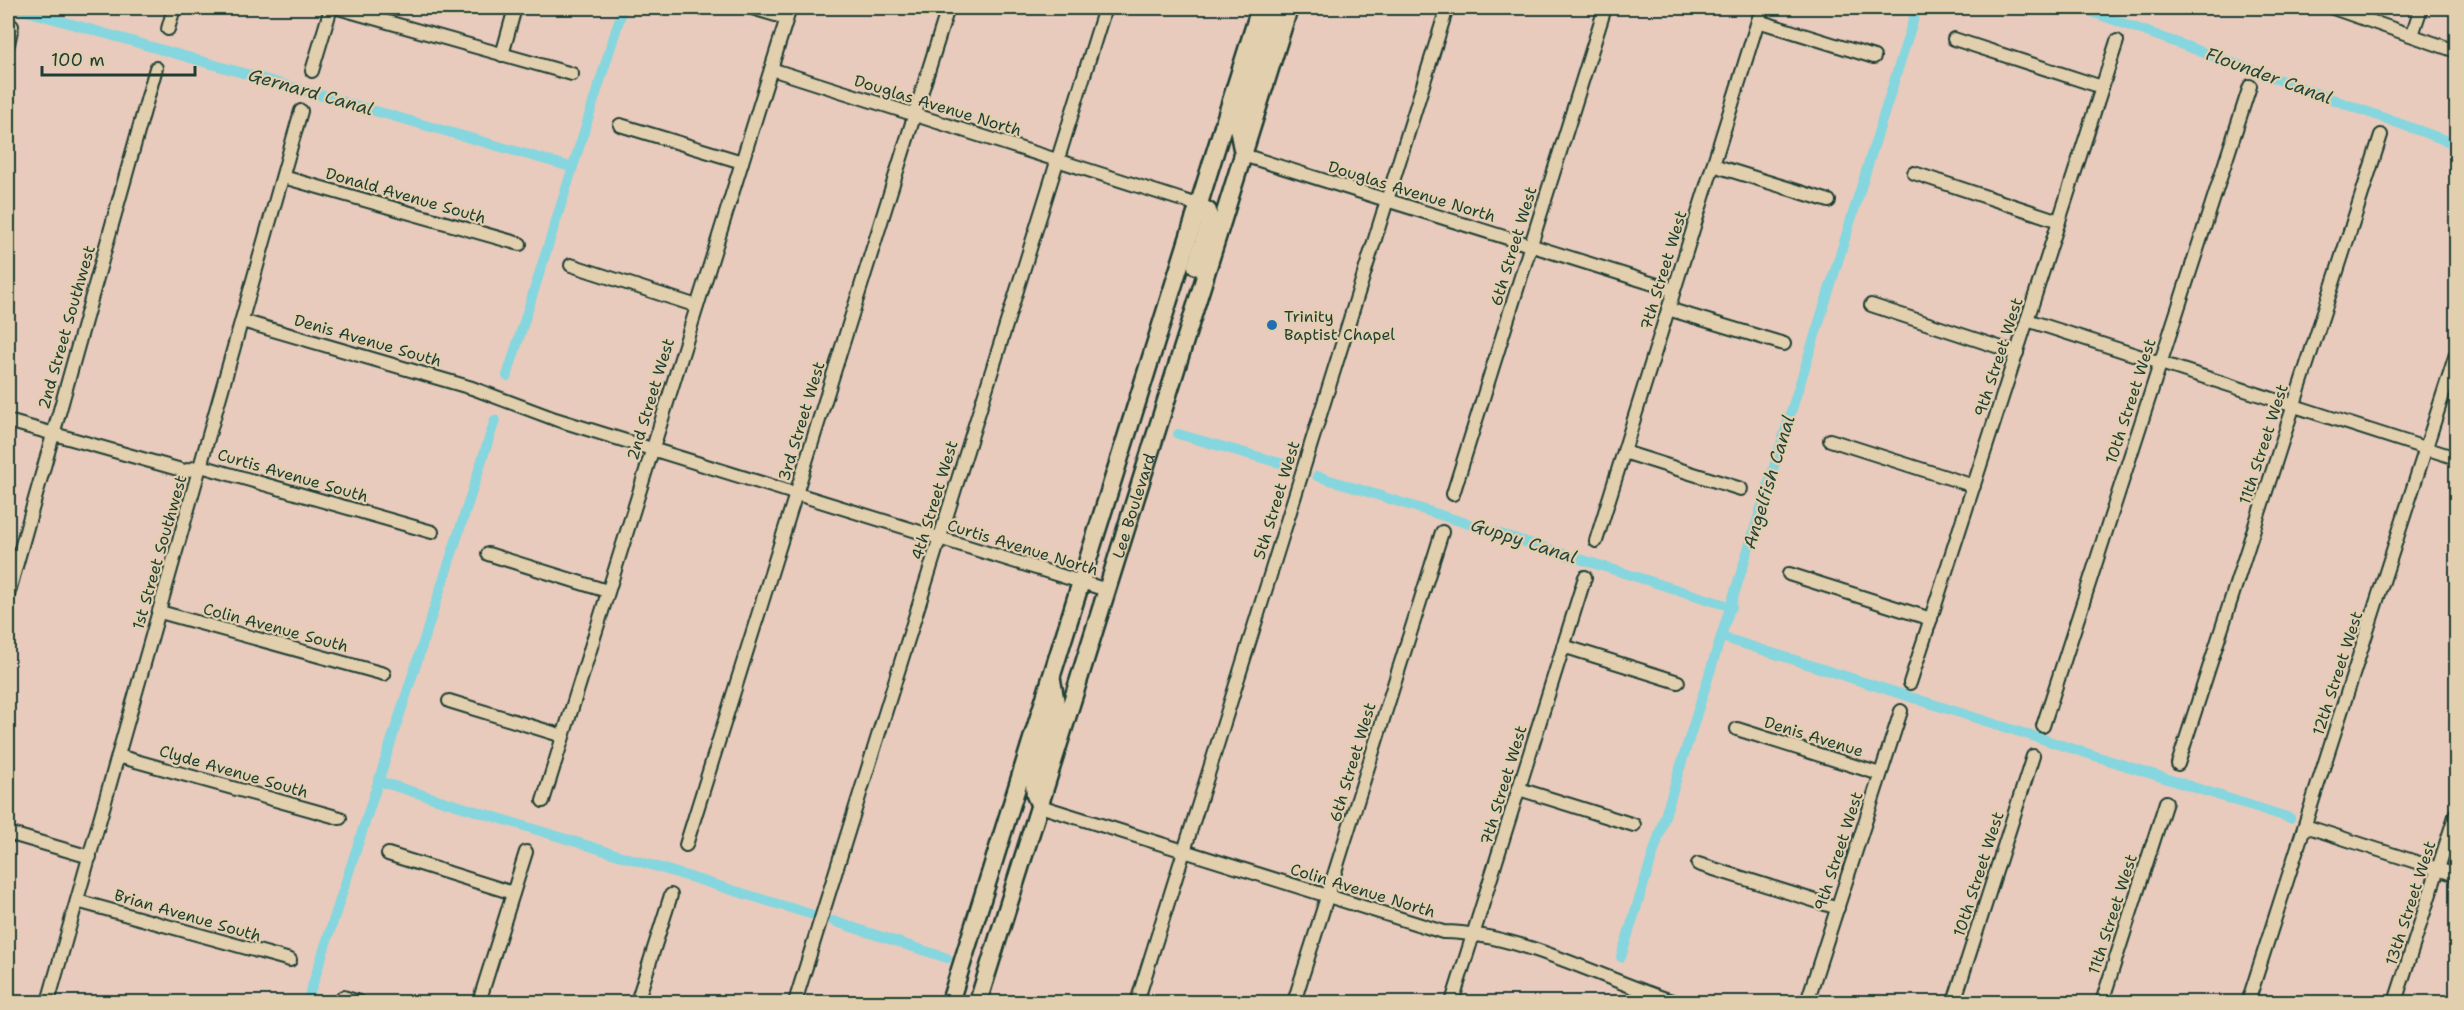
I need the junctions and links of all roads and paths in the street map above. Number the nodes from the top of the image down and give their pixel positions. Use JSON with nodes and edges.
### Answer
{"nodes":[{"id":1,"x":174,"y":8,"type":"edge"},
{"id":2,"x":331,"y":8,"type":"edge"},
{"id":3,"x":338,"y":8,"type":"edge"},
{"id":4,"x":515,"y":8,"type":"edge"},
{"id":5,"x":752,"y":8,"type":"edge"},
{"id":6,"x":948,"y":8,"type":"edge"},
{"id":7,"x":1105,"y":8,"type":"edge"},
{"id":8,"x":1260,"y":8,"type":"edge"},
{"id":9,"x":1274,"y":8,"type":"edge"},
{"id":10,"x":1289,"y":8,"type":"edge"},
{"id":11,"x":1447,"y":8,"type":"edge"},
{"id":12,"x":1605,"y":8,"type":"edge"},
{"id":13,"x":1762,"y":8,"type":"edge"},
{"id":14,"x":2333,"y":8,"type":"edge"},
{"id":15,"x":2421,"y":8,"type":"edge"},
{"id":16,"x":788,"y":13,"type":"edge"},
{"id":17,"x":1758,"y":21,"type":"junction"},
{"id":18,"x":12,"y":26,"type":"dead end"},
{"id":19,"x":168,"y":29,"type":"dead end"},
{"id":20,"x":2412,"y":35,"type":"junction"},
{"id":21,"x":1954,"y":39,"type":"dead end"},
{"id":22,"x":2117,"y":41,"type":"dead end"},
{"id":23,"x":8,"y":44,"type":"edge"},
{"id":24,"x":2457,"y":51,"type":"edge"},
{"id":25,"x":502,"y":55,"type":"junction"},
{"id":26,"x":1874,"y":57,"type":"dead end"},
{"id":27,"x":156,"y":68,"type":"dead end"},
{"id":28,"x":771,"y":69,"type":"junction"},
{"id":29,"x":312,"y":71,"type":"dead end"},
{"id":30,"x":572,"y":75,"type":"dead end"},
{"id":31,"x":2250,"y":86,"type":"dead end"},
{"id":32,"x":2102,"y":87,"type":"junction"},
{"id":33,"x":301,"y":111,"type":"dead end"},
{"id":34,"x":914,"y":115,"type":"junction"},
{"id":35,"x":620,"y":125,"type":"dead end"},
{"id":36,"x":2381,"y":135,"type":"dead end"},
{"id":37,"x":1243,"y":155,"type":"junction"},
{"id":38,"x":1057,"y":160,"type":"junction"},
{"id":39,"x":742,"y":162,"type":"junction"},
{"id":40,"x":1713,"y":165,"type":"junction"},
{"id":41,"x":1914,"y":173,"type":"dead end"},
{"id":42,"x":283,"y":177,"type":"junction"},
{"id":43,"x":1387,"y":201,"type":"junction"},
{"id":44,"x":1829,"y":201,"type":"dead end"},
{"id":45,"x":1198,"y":205,"type":"junction"},
{"id":46,"x":2059,"y":221,"type":"junction"},
{"id":47,"x":520,"y":244,"type":"dead end"},
{"id":48,"x":1530,"y":245,"type":"junction"},
{"id":49,"x":572,"y":265,"type":"dead end"},
{"id":50,"x":1674,"y":290,"type":"junction"},
{"id":51,"x":1871,"y":305,"type":"dead end"},
{"id":52,"x":697,"y":306,"type":"junction"},
{"id":53,"x":1668,"y":309,"type":"junction"},
{"id":54,"x":2027,"y":320,"type":"junction"},
{"id":55,"x":242,"y":321,"type":"junction"},
{"id":56,"x":1784,"y":344,"type":"dead end"},
{"id":57,"x":2017,"y":353,"type":"junction"},
{"id":58,"x":2457,"y":354,"type":"edge"},
{"id":59,"x":2160,"y":363,"type":"junction"},
{"id":60,"x":1175,"y":374,"type":"junction"},
{"id":61,"x":484,"y":393,"type":"joint"},
{"id":62,"x":2293,"y":406,"type":"junction"},
{"id":63,"x":8,"y":421,"type":"edge"},
{"id":64,"x":53,"y":434,"type":"junction"},
{"id":65,"x":1830,"y":440,"type":"dead end"},
{"id":66,"x":652,"y":448,"type":"junction"},
{"id":67,"x":2426,"y":448,"type":"junction"},
{"id":68,"x":1624,"y":452,"type":"junction"},
{"id":69,"x":2457,"y":458,"type":"edge"},
{"id":70,"x":201,"y":466,"type":"junction"},
{"id":71,"x":1974,"y":486,"type":"junction"},
{"id":72,"x":1741,"y":489,"type":"dead end"},
{"id":73,"x":796,"y":494,"type":"junction"},
{"id":74,"x":1453,"y":494,"type":"dead end"},
{"id":75,"x":432,"y":532,"type":"dead end"},
{"id":76,"x":1442,"y":532,"type":"dead end"},
{"id":77,"x":939,"y":539,"type":"junction"},
{"id":78,"x":1596,"y":541,"type":"dead end"},
{"id":79,"x":488,"y":554,"type":"dead end"},
{"id":80,"x":1789,"y":574,"type":"dead end"},
{"id":81,"x":1585,"y":577,"type":"dead end"},
{"id":82,"x":1080,"y":582,"type":"junction"},
{"id":83,"x":1107,"y":590,"type":"junction"},
{"id":84,"x":608,"y":591,"type":"junction"},
{"id":85,"x":8,"y":595,"type":"edge"},
{"id":86,"x":160,"y":612,"type":"junction"},
{"id":87,"x":1931,"y":619,"type":"junction"},
{"id":88,"x":1563,"y":646,"type":"junction"},
{"id":89,"x":384,"y":674,"type":"dead end"},
{"id":90,"x":1052,"y":676,"type":"junction"},
{"id":91,"x":1678,"y":682,"type":"dead end"},
{"id":92,"x":1910,"y":683,"type":"dead end"},
{"id":93,"x":449,"y":701,"type":"dead end"},
{"id":94,"x":1901,"y":711,"type":"dead end"},
{"id":95,"x":2043,"y":726,"type":"dead end"},
{"id":96,"x":1737,"y":729,"type":"dead end"},
{"id":97,"x":563,"y":736,"type":"junction"},
{"id":98,"x":118,"y":756,"type":"junction"},
{"id":99,"x":2033,"y":756,"type":"dead end"},
{"id":100,"x":2178,"y":764,"type":"dead end"},
{"id":101,"x":1880,"y":774,"type":"junction"},
{"id":102,"x":1519,"y":789,"type":"junction"},
{"id":103,"x":543,"y":801,"type":"dead end"},
{"id":104,"x":2166,"y":802,"type":"dead end"},
{"id":105,"x":1040,"y":806,"type":"junction"},
{"id":106,"x":2457,"y":813,"type":"edge"},
{"id":107,"x":340,"y":818,"type":"dead end"},
{"id":108,"x":1634,"y":825,"type":"dead end"},
{"id":109,"x":2305,"y":826,"type":"junction"},
{"id":110,"x":8,"y":833,"type":"edge"},
{"id":111,"x":686,"y":845,"type":"dead end"},
{"id":112,"x":1185,"y":851,"type":"junction"},
{"id":113,"x":526,"y":852,"type":"dead end"},
{"id":114,"x":388,"y":854,"type":"dead end"},
{"id":115,"x":90,"y":857,"type":"junction"},
{"id":116,"x":1698,"y":864,"type":"dead end"},
{"id":117,"x":2438,"y":869,"type":"junction"},
{"id":118,"x":2457,"y":875,"type":"edge"},
{"id":119,"x":513,"y":894,"type":"junction"},
{"id":120,"x":670,"y":895,"type":"dead end"},
{"id":121,"x":1328,"y":896,"type":"junction"},
{"id":122,"x":77,"y":901,"type":"junction"},
{"id":123,"x":1838,"y":908,"type":"junction"},
{"id":124,"x":1474,"y":932,"type":"junction"},
{"id":125,"x":290,"y":960,"type":"dead end"},
{"id":126,"x":343,"y":998,"type":"dead end"},
{"id":127,"x":48,"y":1002,"type":"edge"},
{"id":128,"x":359,"y":1002,"type":"edge"},
{"id":129,"x":479,"y":1002,"type":"edge"},
{"id":130,"x":637,"y":1002,"type":"edge"},
{"id":131,"x":795,"y":1002,"type":"edge"},
{"id":132,"x":950,"y":1002,"type":"edge"},
{"id":133,"x":978,"y":1002,"type":"edge"},
{"id":134,"x":1137,"y":1002,"type":"edge"},
{"id":135,"x":1294,"y":1002,"type":"edge"},
{"id":136,"x":1452,"y":1002,"type":"edge"},
{"id":137,"x":1675,"y":1002,"type":"edge"},
{"id":138,"x":1808,"y":1002,"type":"edge"},
{"id":139,"x":1954,"y":1002,"type":"edge"},
{"id":140,"x":2102,"y":1002,"type":"edge"},
{"id":141,"x":2248,"y":1002,"type":"edge"},
{"id":142,"x":2395,"y":1002,"type":"edge"}],
"edges":[{"from":1,"to":19,"type":"street"},
{"from":2,"to":29,"type":"street"},
{"from":3,"to":25,"type":"street"},
{"from":4,"to":25,"type":"street"},
{"from":5,"to":16,"type":"street"},
{"from":6,"to":34,"type":"street","name":"3rd Street West"},
{"from":7,"to":38,"type":"street","name":"4th Street West"},
{"from":8,"to":45,"type":"main road","name":"Lee Boulevard"},
{"from":9,"to":37,"type":"main road"},
{"from":10,"to":37,"type":"main road","name":"Lee Boulevard"},
{"from":11,"to":43,"type":"street","name":"5th Street West"},
{"from":12,"to":48,"type":"street","name":"6th Street West"},
{"from":13,"to":17,"type":"street","name":"7th Street West"},
{"from":14,"to":20,"type":"street"},
{"from":15,"to":20,"type":"street"},
{"from":16,"to":28,"type":"street","name":"2nd Street West"},
{"from":17,"to":26,"type":"street"},
{"from":17,"to":40,"type":"street","name":"7th Street West"},
{"from":18,"to":23,"type":"street"},
{"from":20,"to":24,"type":"street"},
{"from":21,"to":32,"type":"street"},
{"from":22,"to":32,"type":"street","name":"9th Street West"},
{"from":25,"to":30,"type":"street"},
{"from":27,"to":64,"type":"street","name":"2nd Street Southwest"},
{"from":28,"to":34,"type":"street","name":"Douglas Avenue North"},
{"from":28,"to":39,"type":"street","name":"2nd Street West"},
{"from":31,"to":59,"type":"street","name":"10th Street West"},
{"from":32,"to":46,"type":"street","name":"9th Street West"},
{"from":33,"to":42,"type":"street","name":"1st Street Southwest"},
{"from":34,"to":38,"type":"street","name":"Douglas Avenue North"},
{"from":34,"to":73,"type":"street","name":"3rd Street West"},
{"from":35,"to":39,"type":"street"},
{"from":36,"to":62,"type":"street","name":"11th Street West"},
{"from":37,"to":43,"type":"street","name":"Douglas Avenue North"},
{"from":37,"to":60,"type":"main road","name":"Lee Boulevard"},
{"from":38,"to":45,"type":"street","name":"Douglas Avenue North"},
{"from":38,"to":77,"type":"street","name":"4th Street West"},
{"from":39,"to":52,"type":"street","name":"2nd Street West"},
{"from":40,"to":44,"type":"street"},
{"from":40,"to":50,"type":"street","name":"7th Street West"},
{"from":41,"to":46,"type":"street"},
{"from":42,"to":47,"type":"street","name":"Donald Avenue South"},
{"from":42,"to":55,"type":"street","name":"1st Street Southwest"},
{"from":43,"to":48,"type":"street","name":"Douglas Avenue North"},
{"from":43,"to":112,"type":"street","name":"5th Street West"},
{"from":45,"to":60,"type":"main road"},
{"from":45,"to":82,"type":"main road","name":"Lee Boulevard"},
{"from":46,"to":54,"type":"street","name":"9th Street West"},
{"from":48,"to":50,"type":"street","name":"Douglas Avenue North"},
{"from":48,"to":74,"type":"street","name":"6th Street West"},
{"from":49,"to":52,"type":"street"},
{"from":50,"to":53,"type":"street","name":"7th Street West"},
{"from":51,"to":57,"type":"street"},
{"from":52,"to":66,"type":"street","name":"2nd Street West"},
{"from":53,"to":56,"type":"street"},
{"from":53,"to":68,"type":"street","name":"7th Street West"},
{"from":54,"to":57,"type":"street","name":"9th Street West"},
{"from":54,"to":59,"type":"street"},
{"from":55,"to":61,"type":"street","name":"Denis Avenue South"},
{"from":55,"to":70,"type":"street","name":"1st Street Southwest"},
{"from":57,"to":71,"type":"street","name":"9th Street West"},
{"from":58,"to":67,"type":"street","name":"12th Street West"},
{"from":59,"to":62,"type":"street"},
{"from":59,"to":95,"type":"street","name":"10th Street West"},
{"from":60,"to":83,"type":"main road","name":"Lee Boulevard"},
{"from":61,"to":66,"type":"street","name":"Curtis Avenue North"},
{"from":62,"to":67,"type":"street"},
{"from":62,"to":100,"type":"street","name":"11th Street West"},
{"from":63,"to":64,"type":"street","name":"Curtis Avenue South"},
{"from":64,"to":70,"type":"street","name":"Curtis Avenue South"},
{"from":64,"to":85,"type":"street","name":"2nd Street Southwest"},
{"from":65,"to":71,"type":"street"},
{"from":66,"to":73,"type":"street","name":"Curtis Avenue North"},
{"from":66,"to":84,"type":"street","name":"2nd Street West"},
{"from":67,"to":69,"type":"street"},
{"from":67,"to":109,"type":"street","name":"12th Street West"},
{"from":68,"to":72,"type":"street"},
{"from":68,"to":78,"type":"street","name":"7th Street West"},
{"from":70,"to":75,"type":"street","name":"Curtis Avenue South"},
{"from":70,"to":86,"type":"street","name":"1st Street Southwest"},
{"from":71,"to":87,"type":"street","name":"9th Street West"},
{"from":73,"to":77,"type":"street","name":"Curtis Avenue North"},
{"from":73,"to":111,"type":"street","name":"3rd Street West"},
{"from":76,"to":121,"type":"street","name":"6th Street West"},
{"from":77,"to":82,"type":"street","name":"Curtis Avenue North"},
{"from":77,"to":131,"type":"street","name":"4th Street West"},
{"from":79,"to":84,"type":"street"},
{"from":80,"to":87,"type":"street"},
{"from":81,"to":88,"type":"street","name":"7th Street West"},
{"from":82,"to":83,"type":"street","name":"Curtis Avenue North"},
{"from":82,"to":90,"type":"main road","name":"Lee Boulevard"},
{"from":83,"to":105,"type":"main road","name":"Lee Boulevard"},
{"from":84,"to":97,"type":"street","name":"2nd Street West"},
{"from":86,"to":89,"type":"street","name":"Colin Avenue South"},
{"from":86,"to":98,"type":"street","name":"1st Street Southwest"},
{"from":87,"to":92,"type":"street","name":"9th Street West"},
{"from":88,"to":91,"type":"street"},
{"from":88,"to":102,"type":"street","name":"7th Street West"},
{"from":90,"to":105,"type":"main road"},
{"from":90,"to":132,"type":"main road","name":"Lee Boulevard"},
{"from":93,"to":97,"type":"street"},
{"from":94,"to":101,"type":"street","name":"9th Street West"},
{"from":96,"to":101,"type":"street","name":"Denis Avenue"},
{"from":97,"to":103,"type":"street","name":"2nd Street West"},
{"from":98,"to":107,"type":"street","name":"Clyde Avenue South"},
{"from":98,"to":115,"type":"street","name":"1st Street Southwest"},
{"from":99,"to":139,"type":"street","name":"10th Street West"},
{"from":101,"to":123,"type":"street","name":"9th Street West"},
{"from":102,"to":108,"type":"street"},
{"from":102,"to":124,"type":"street","name":"7th Street West"},
{"from":104,"to":140,"type":"street","name":"11th Street West"},
{"from":105,"to":112,"type":"street","name":"Colin Avenue North"},
{"from":105,"to":133,"type":"main road","name":"Lee Boulevard"},
{"from":106,"to":117,"type":"street","name":"13th Street West"},
{"from":109,"to":117,"type":"street"},
{"from":109,"to":141,"type":"street","name":"12th Street West"},
{"from":110,"to":115,"type":"street"},
{"from":112,"to":121,"type":"street","name":"Colin Avenue North"},
{"from":112,"to":134,"type":"street","name":"5th Street West"},
{"from":113,"to":119,"type":"street"},
{"from":114,"to":119,"type":"street"},
{"from":115,"to":122,"type":"street","name":"1st Street Southwest"},
{"from":116,"to":123,"type":"street"},
{"from":117,"to":118,"type":"street"},
{"from":117,"to":142,"type":"street","name":"13th Street West"},
{"from":119,"to":129,"type":"street"},
{"from":120,"to":130,"type":"street"},
{"from":121,"to":124,"type":"street","name":"Colin Avenue North"},
{"from":121,"to":135,"type":"street","name":"6th Street West"},
{"from":122,"to":125,"type":"street","name":"Brian Avenue South"},
{"from":122,"to":127,"type":"street","name":"1st Street Southwest"},
{"from":123,"to":138,"type":"street","name":"9th Street West"},
{"from":124,"to":136,"type":"street","name":"7th Street West"},
{"from":124,"to":137,"type":"street","name":"Colin Avenue North"},
{"from":126,"to":128,"type":"street"}]}
